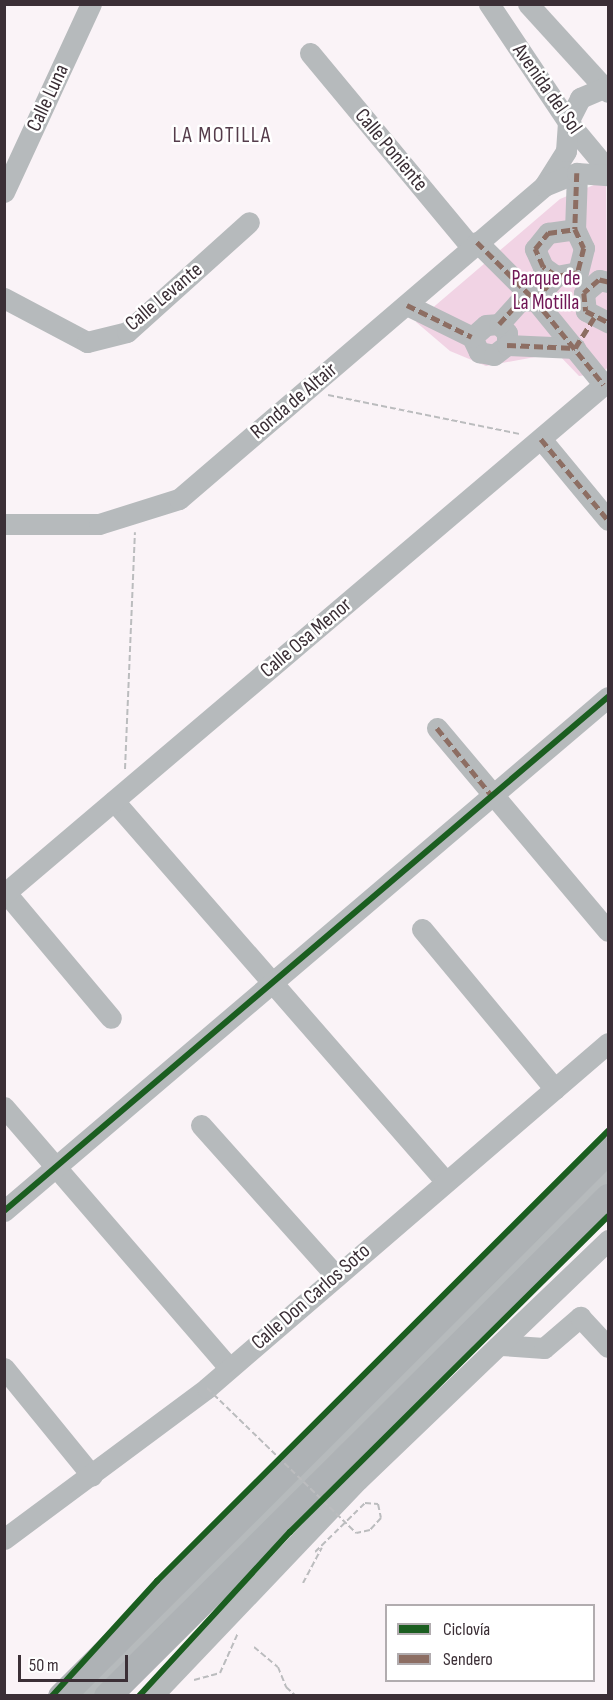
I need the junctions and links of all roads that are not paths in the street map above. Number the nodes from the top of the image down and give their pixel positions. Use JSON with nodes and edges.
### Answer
{"nodes":[{"id":1,"x":91,"y":4,"type":"edge"},
{"id":2,"x":489,"y":4,"type":"edge"},
{"id":3,"x":528,"y":4,"type":"edge"},
{"id":4,"x":310,"y":53,"type":"dead end"},
{"id":5,"x":606,"y":90,"type":"edge"},
{"id":6,"x":568,"y":122,"type":"junction"},
{"id":7,"x":609,"y":170,"type":"edge"},
{"id":8,"x":577,"y":172,"type":"junction"},
{"id":9,"x":609,"y":175,"type":"edge"},
{"id":10,"x":544,"y":186,"type":"junction"},
{"id":11,"x":4,"y":192,"type":"edge"},
{"id":12,"x":249,"y":222,"type":"dead end"},
{"id":13,"x":575,"y":229,"type":"junction"},
{"id":14,"x":474,"y":244,"type":"junction"},
{"id":15,"x":556,"y":276,"type":"junction"},
{"id":16,"x":592,"y":281,"type":"edge"},
{"id":17,"x":4,"y":298,"type":"edge"},
{"id":18,"x":535,"y":300,"type":"junction"},
{"id":19,"x":407,"y":304,"type":"junction"},
{"id":20,"x":601,"y":319,"type":"edge"},
{"id":21,"x":499,"y":324,"type":"junction"},
{"id":22,"x":472,"y":337,"type":"junction"},
{"id":23,"x":507,"y":345,"type":"junction"},
{"id":24,"x":575,"y":348,"type":"junction"},
{"id":25,"x":606,"y":383,"type":"edge"},
{"id":26,"x":541,"y":439,"type":"junction"},
{"id":27,"x":609,"y":520,"type":"edge"},
{"id":28,"x":4,"y":524,"type":"edge"},
{"id":29,"x":609,"y":697,"type":"edge"},
{"id":30,"x":437,"y":728,"type":"dead end"},
{"id":31,"x":492,"y":796,"type":"junction"},
{"id":32,"x":119,"y":797,"type":"junction"},
{"id":33,"x":5,"y":894,"type":"edge"},
{"id":34,"x":422,"y":929,"type":"dead end"},
{"id":35,"x":609,"y":931,"type":"edge"},
{"id":36,"x":273,"y":982,"type":"junction"},
{"id":37,"x":111,"y":1018,"type":"dead end"},
{"id":38,"x":609,"y":1043,"type":"edge"},
{"id":39,"x":555,"y":1089,"type":"junction"},
{"id":40,"x":4,"y":1107,"type":"edge"},
{"id":41,"x":201,"y":1125,"type":"dead end"},
{"id":42,"x":609,"y":1150,"type":"edge"},
{"id":43,"x":609,"y":1165,"type":"edge"},
{"id":44,"x":55,"y":1168,"type":"junction"},
{"id":45,"x":609,"y":1175,"type":"edge"},
{"id":46,"x":446,"y":1182,"type":"junction"},
{"id":47,"x":609,"y":1197,"type":"edge"},
{"id":48,"x":4,"y":1211,"type":"edge"},
{"id":49,"x":609,"y":1239,"type":"edge"},
{"id":50,"x":336,"y":1276,"type":"junction"},
{"id":51,"x":501,"y":1345,"type":"junction"},
{"id":52,"x":609,"y":1347,"type":"edge"},
{"id":53,"x":4,"y":1368,"type":"edge"},
{"id":54,"x":229,"y":1368,"type":"junction"},
{"id":55,"x":92,"y":1476,"type":"junction"},
{"id":56,"x":4,"y":1539,"type":"edge"},
{"id":57,"x":61,"y":1695,"type":"edge"},
{"id":58,"x":80,"y":1695,"type":"edge"},
{"id":59,"x":90,"y":1695,"type":"edge"},
{"id":60,"x":107,"y":1695,"type":"edge"},
{"id":61,"x":152,"y":1695,"type":"edge"}],
"edges":[{"from":1,"to":11,"type":"street","name":"Calle Luna"},
{"from":2,"to":6,"type":"street","name":"Avenida del Sol"},
{"from":3,"to":5,"type":"street","name":"Avenida del Sol"},
{"from":4,"to":14,"type":"street","name":"Calle Poniente"},
{"from":5,"to":6,"type":"street"},
{"from":6,"to":7,"type":"street","name":"Avenida del Sol"},
{"from":6,"to":10,"type":"street","name":"Ronda de Altair"},
{"from":8,"to":9,"type":"street","name":"Ronda de Altair"},
{"from":8,"to":10,"type":"street","name":"Ronda de Altair"},
{"from":8,"to":13,"type":"street"},
{"from":10,"to":14,"type":"street","name":"Ronda de Altair"},
{"from":12,"to":17,"type":"street","name":"Calle Levante"},
{"from":13,"to":15,"type":"street"},
{"from":13,"to":16,"type":"street"},
{"from":14,"to":18,"type":"street","name":"Calle Poniente"},
{"from":14,"to":19,"type":"street","name":"Ronda de Altair"},
{"from":15,"to":16,"type":"street"},
{"from":15,"to":18,"type":"street"},
{"from":16,"to":20,"type":"street"},
{"from":18,"to":21,"type":"street"},
{"from":18,"to":24,"type":"street","name":"Calle Poniente"},
{"from":19,"to":22,"type":"street"},
{"from":19,"to":28,"type":"street","name":"Ronda de Altair"},
{"from":20,"to":24,"type":"street"},
{"from":21,"to":22,"type":"street"},
{"from":21,"to":23,"type":"street"},
{"from":22,"to":23,"type":"street"},
{"from":23,"to":24,"type":"street"},
{"from":24,"to":25,"type":"street","name":"Calle Poniente"},
{"from":25,"to":26,"type":"street","name":"Calle Osa Menor"},
{"from":26,"to":27,"type":"street"},
{"from":26,"to":32,"type":"street","name":"Calle Osa Menor"},
{"from":29,"to":31,"type":"street"},
{"from":30,"to":31,"type":"street"},
{"from":31,"to":35,"type":"street"},
{"from":31,"to":36,"type":"street"},
{"from":32,"to":33,"type":"street","name":"Calle Osa Menor"},
{"from":32,"to":36,"type":"street"},
{"from":33,"to":37,"type":"street"},
{"from":34,"to":39,"type":"street"},
{"from":36,"to":44,"type":"street"},
{"from":36,"to":46,"type":"street"},
{"from":38,"to":39,"type":"street","name":"Calle Don Carlos Soto"},
{"from":39,"to":46,"type":"street","name":"Calle Don Carlos Soto"},
{"from":40,"to":44,"type":"street"},
{"from":41,"to":50,"type":"street"},
{"from":42,"to":57,"type":"main road"},
{"from":43,"to":58,"type":"street"},
{"from":44,"to":48,"type":"street"},
{"from":44,"to":54,"type":"street"},
{"from":45,"to":59,"type":"street"},
{"from":46,"to":50,"type":"street","name":"Calle Don Carlos Soto"},
{"from":47,"to":60,"type":"main road"},
{"from":49,"to":51,"type":"street"},
{"from":50,"to":54,"type":"street","name":"Calle Don Carlos Soto"},
{"from":51,"to":52,"type":"street"},
{"from":51,"to":61,"type":"street"},
{"from":53,"to":55,"type":"street"},
{"from":54,"to":55,"type":"street","name":"Calle Don Carlos Soto"},
{"from":55,"to":56,"type":"street","name":"Calle Don Carlos Soto"}]}
